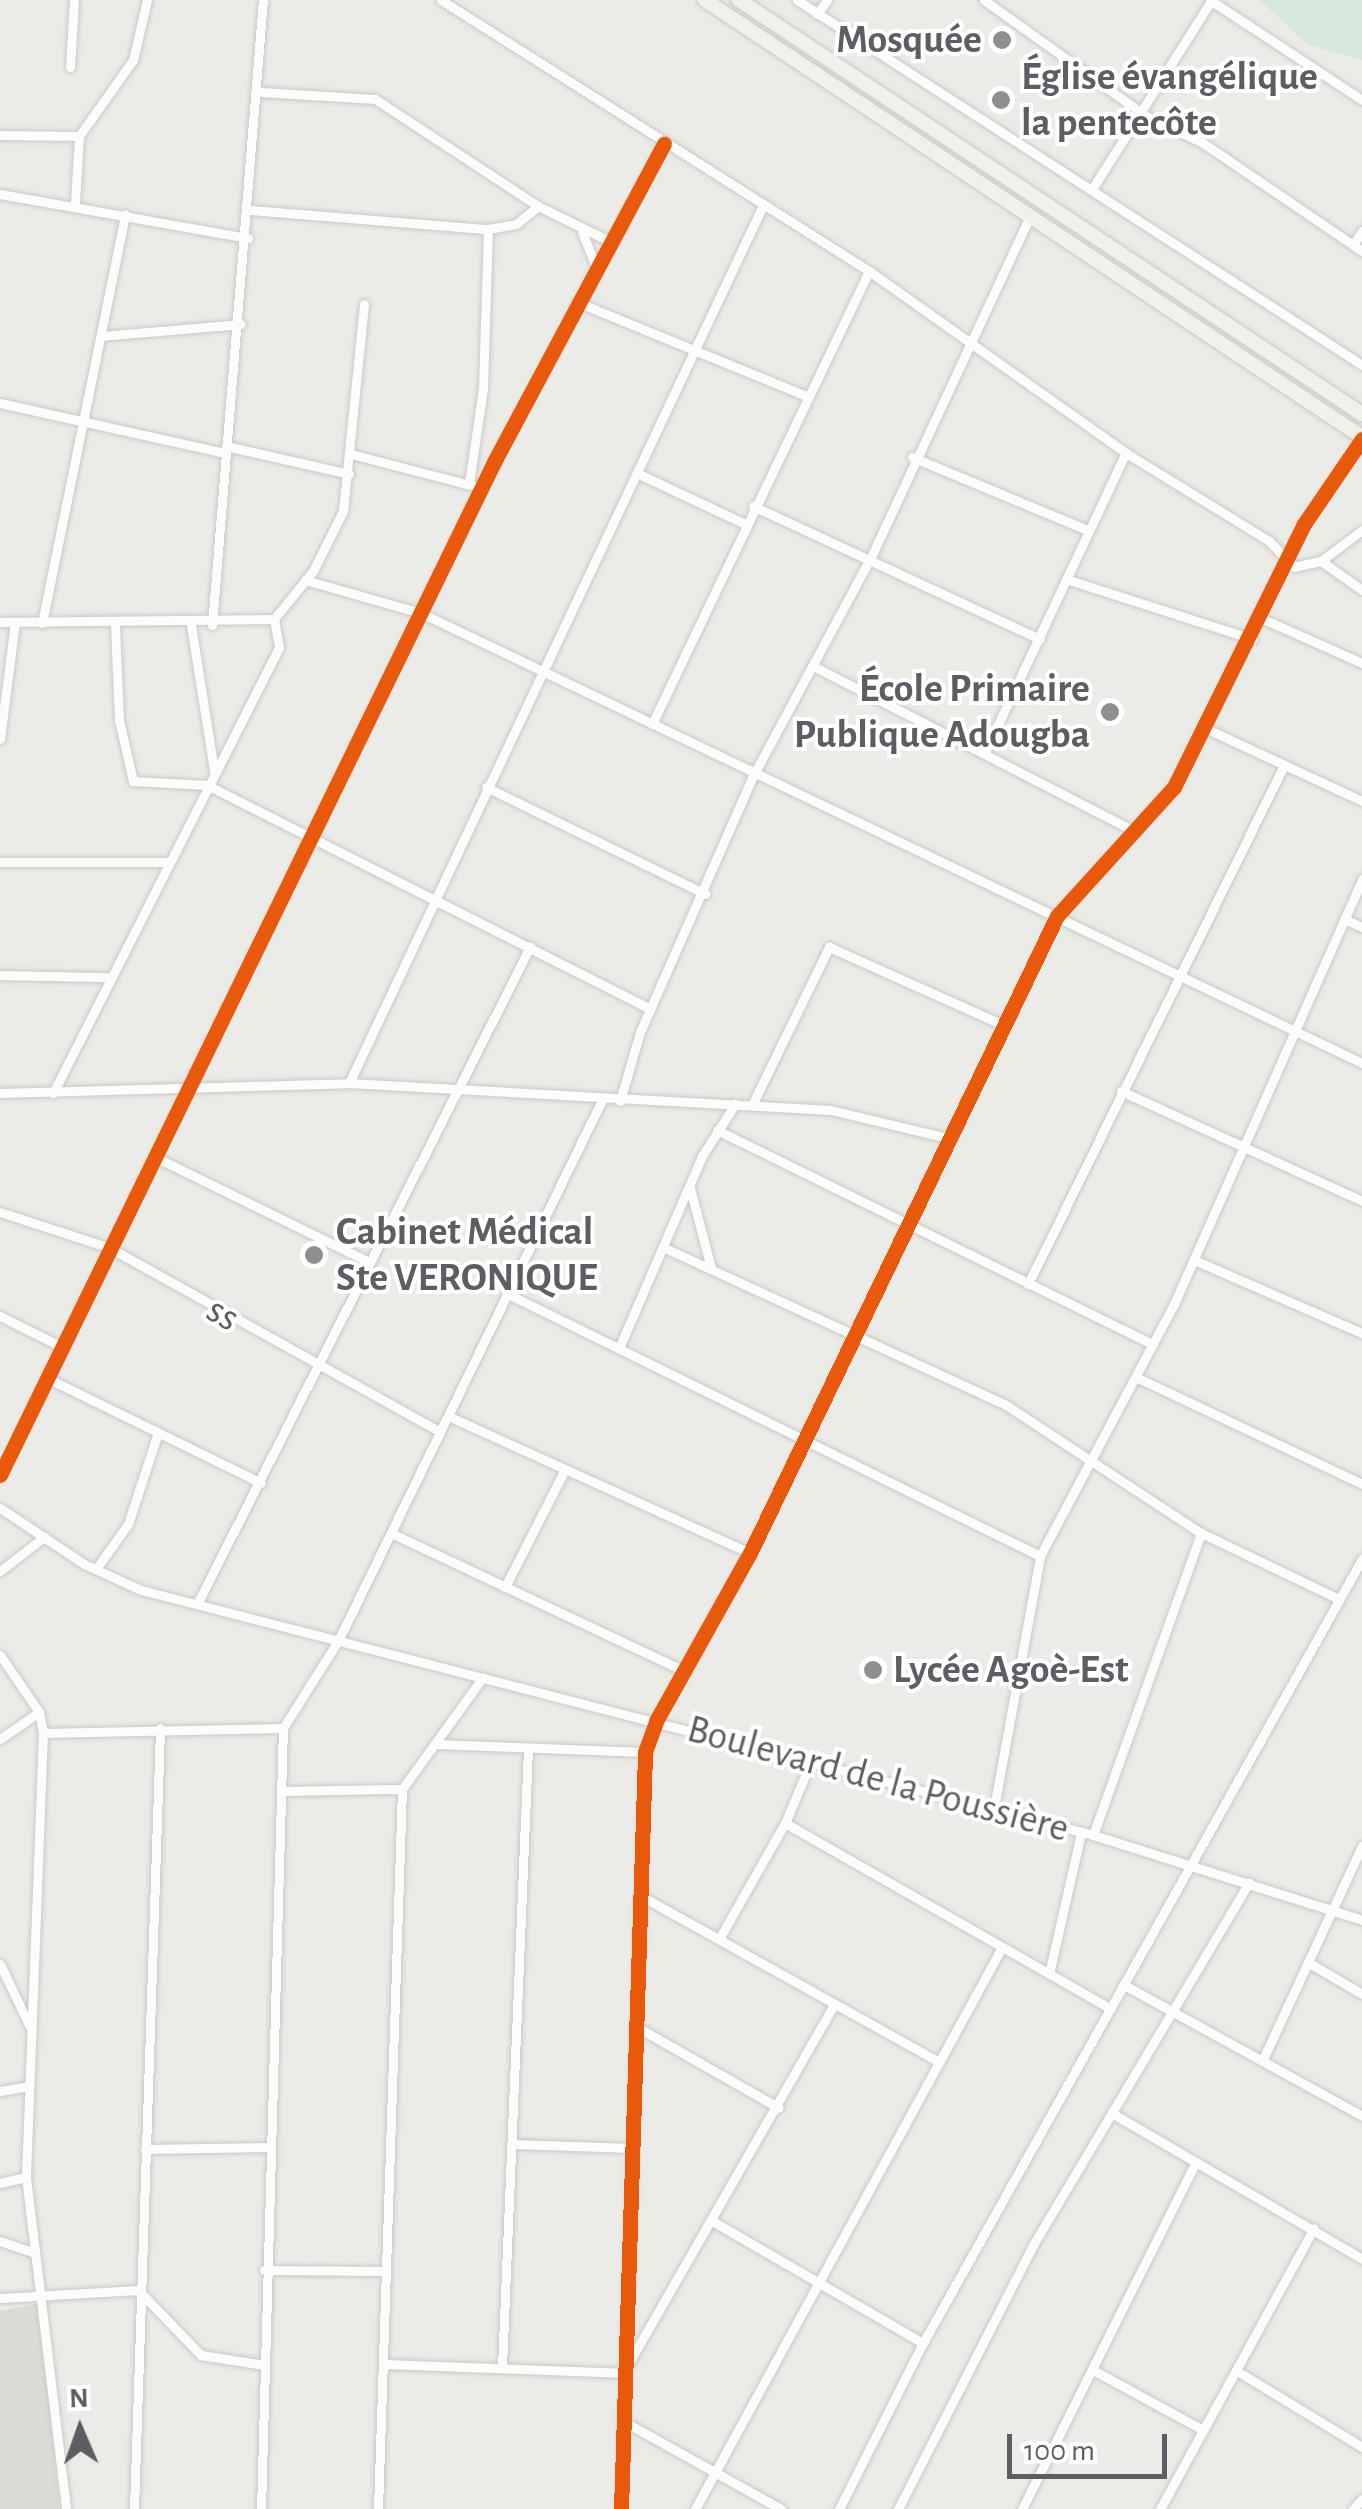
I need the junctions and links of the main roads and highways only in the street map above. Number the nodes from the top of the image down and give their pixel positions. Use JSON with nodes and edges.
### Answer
{"nodes":[{"id":1,"x":706,"y":0,"type":"edge"},
{"id":2,"x":739,"y":0,"type":"edge"},
{"id":3,"x":1362,"y":414,"type":"edge"},
{"id":4,"x":1362,"y":438,"type":"edge"}],
"edges":[{"from":1,"to":4,"type":"main road"},
{"from":2,"to":3,"type":"main road"}]}
